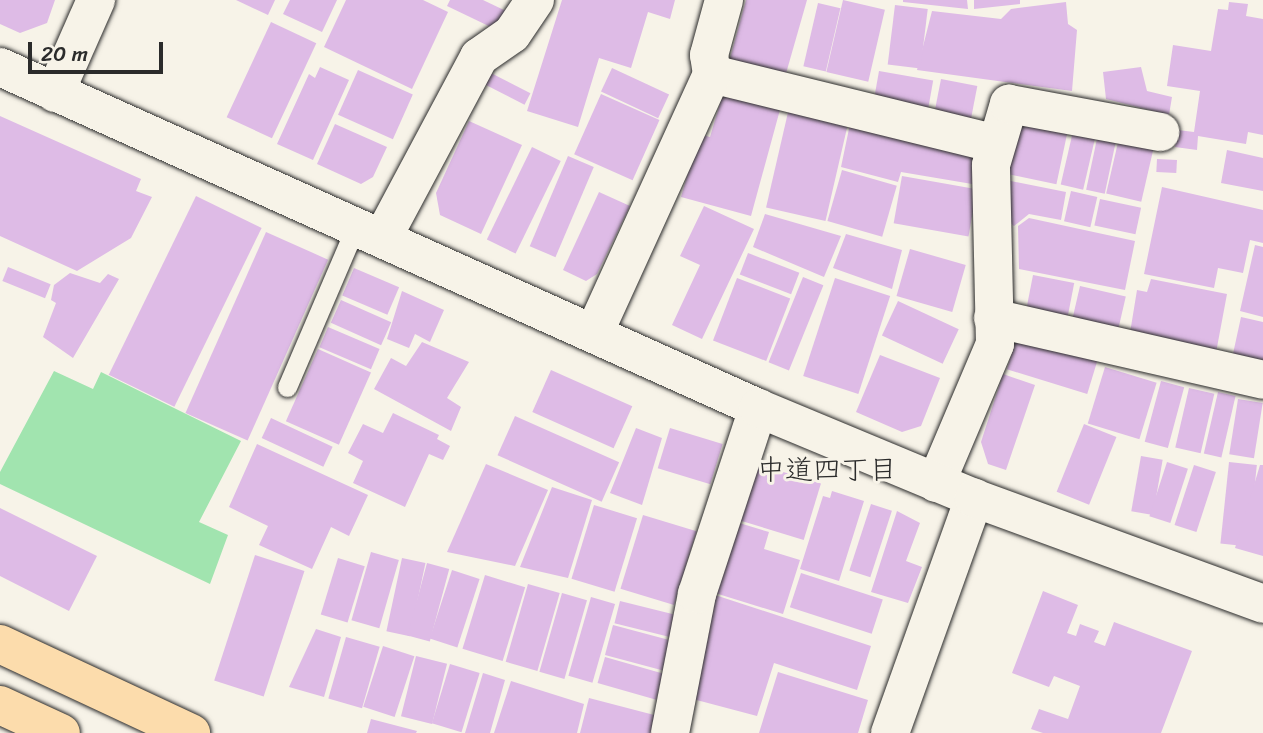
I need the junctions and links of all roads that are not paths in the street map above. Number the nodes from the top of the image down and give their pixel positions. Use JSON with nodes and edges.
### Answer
{"nodes":[{"id":1,"x":96,"y":0,"type":"edge"},
{"id":2,"x":535,"y":0,"type":"edge"},
{"id":3,"x":724,"y":0,"type":"edge"},
{"id":4,"x":0,"y":67,"type":"edge"},
{"id":5,"x":712,"y":74,"type":"junction"},
{"id":6,"x":55,"y":93,"type":"junction"},
{"id":7,"x":1160,"y":132,"type":"dead end"},
{"id":8,"x":996,"y":145,"type":"junction"},
{"id":9,"x":370,"y":230,"type":"junction"},
{"id":10,"x":993,"y":318,"type":"junction"},
{"id":11,"x":594,"y":331,"type":"junction"},
{"id":12,"x":1263,"y":380,"type":"edge"},
{"id":13,"x":287,"y":387,"type":"dead end"},
{"id":14,"x":758,"y":408,"type":"junction"},
{"id":15,"x":936,"y":483,"type":"junction"},
{"id":16,"x":974,"y":498,"type":"junction"},
{"id":17,"x":1263,"y":604,"type":"edge"},
{"id":18,"x":0,"y":644,"type":"edge"},
{"id":19,"x":0,"y":705,"type":"edge"},
{"id":20,"x":61,"y":733,"type":"edge"},
{"id":21,"x":191,"y":733,"type":"edge"},
{"id":22,"x":670,"y":733,"type":"edge"},
{"id":23,"x":890,"y":733,"type":"edge"}],
"edges":[{"from":1,"to":6,"type":"street"},
{"from":2,"to":9,"type":"street"},
{"from":3,"to":5,"type":"street"},
{"from":4,"to":6,"type":"street"},
{"from":5,"to":8,"type":"street"},
{"from":5,"to":11,"type":"street"},
{"from":6,"to":9,"type":"street"},
{"from":7,"to":8,"type":"street"},
{"from":8,"to":10,"type":"street"},
{"from":9,"to":11,"type":"street"},
{"from":9,"to":13,"type":"lane"},
{"from":10,"to":12,"type":"street"},
{"from":10,"to":15,"type":"street"},
{"from":11,"to":14,"type":"street"},
{"from":14,"to":15,"type":"street"},
{"from":14,"to":22,"type":"street"},
{"from":15,"to":16,"type":"street"},
{"from":16,"to":17,"type":"street"},
{"from":16,"to":23,"type":"street"},
{"from":18,"to":21,"type":"main road"},
{"from":19,"to":20,"type":"main road"}]}
